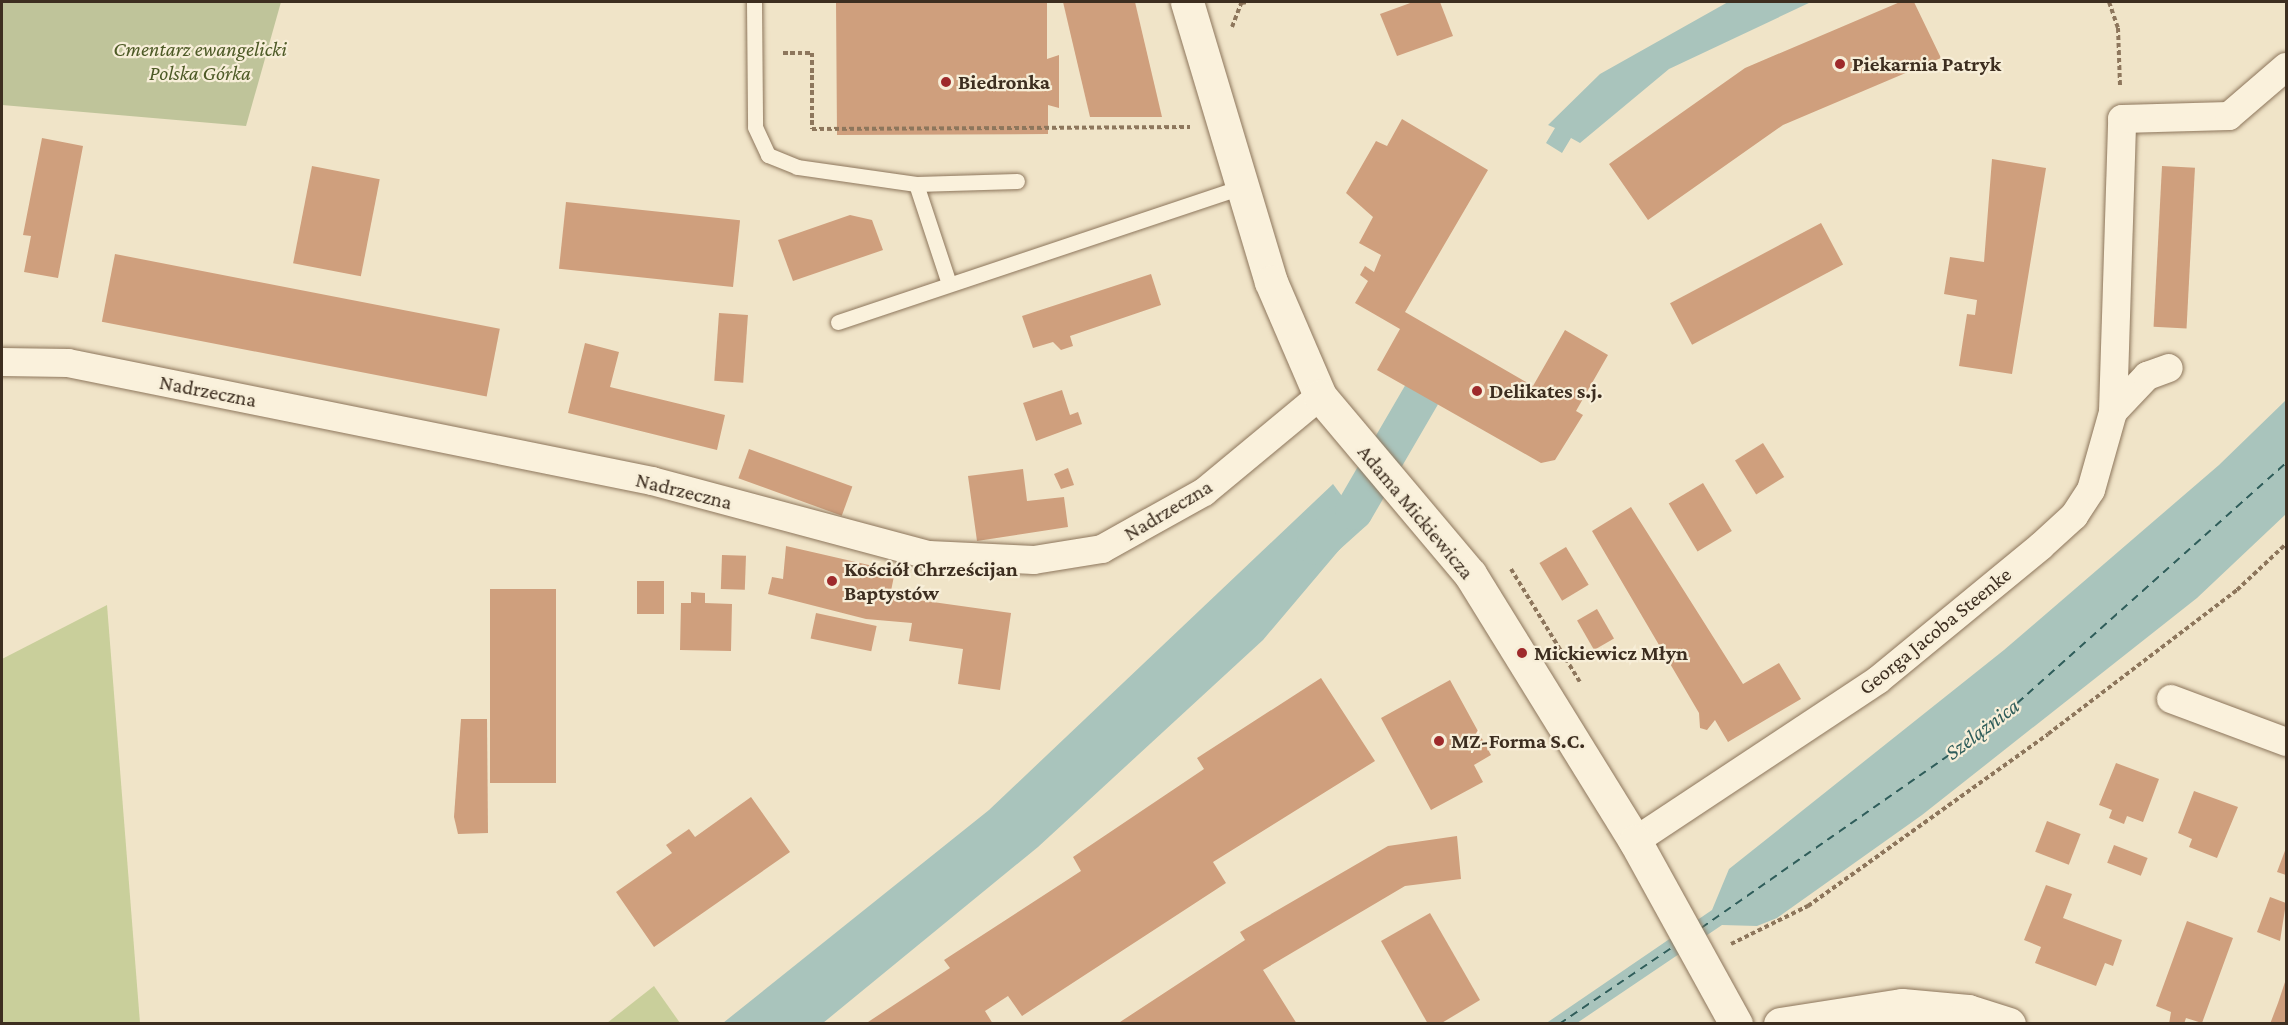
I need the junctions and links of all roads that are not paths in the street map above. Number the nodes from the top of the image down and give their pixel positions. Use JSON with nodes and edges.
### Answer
{"nodes":[{"id":1,"x":754,"y":2,"type":"edge"},
{"id":2,"x":1186,"y":2,"type":"edge"},
{"id":3,"x":2286,"y":66,"type":"edge"},
{"id":4,"x":1017,"y":182,"type":"dead end"},
{"id":5,"x":916,"y":184,"type":"junction"},
{"id":6,"x":1241,"y":187,"type":"junction"},
{"id":7,"x":949,"y":284,"type":"junction"},
{"id":8,"x":838,"y":322,"type":"dead end"},
{"id":9,"x":2,"y":362,"type":"edge"},
{"id":10,"x":2169,"y":368,"type":"dead end"},
{"id":11,"x":1320,"y":396,"type":"junction"},
{"id":12,"x":2113,"y":412,"type":"junction"},
{"id":13,"x":2171,"y":699,"type":"dead end"},
{"id":14,"x":2286,"y":742,"type":"edge"},
{"id":15,"x":1641,"y":852,"type":"junction"},
{"id":16,"x":1736,"y":1023,"type":"edge"},
{"id":17,"x":1780,"y":1023,"type":"edge"},
{"id":18,"x":2009,"y":1023,"type":"edge"}],
"edges":[{"from":1,"to":5,"type":"lane"},
{"from":2,"to":6,"type":"main road","name":"Adama Mickiewicza"},
{"from":3,"to":12,"type":"street"},
{"from":4,"to":5,"type":"lane"},
{"from":5,"to":7,"type":"lane"},
{"from":6,"to":7,"type":"lane"},
{"from":6,"to":11,"type":"main road","name":"Adama Mickiewicza"},
{"from":7,"to":8,"type":"lane"},
{"from":9,"to":11,"type":"street","name":"Nadrzeczna"},
{"from":10,"to":12,"type":"street","name":"Georga Jacoba Steenke"},
{"from":11,"to":15,"type":"main road","name":"Adama Mickiewicza"},
{"from":12,"to":15,"type":"street","name":"Georga Jacoba Steenke"},
{"from":13,"to":14,"type":"street"},
{"from":15,"to":16,"type":"main road","name":"Adama Mickiewicza"},
{"from":17,"to":18,"type":"main road"}]}
